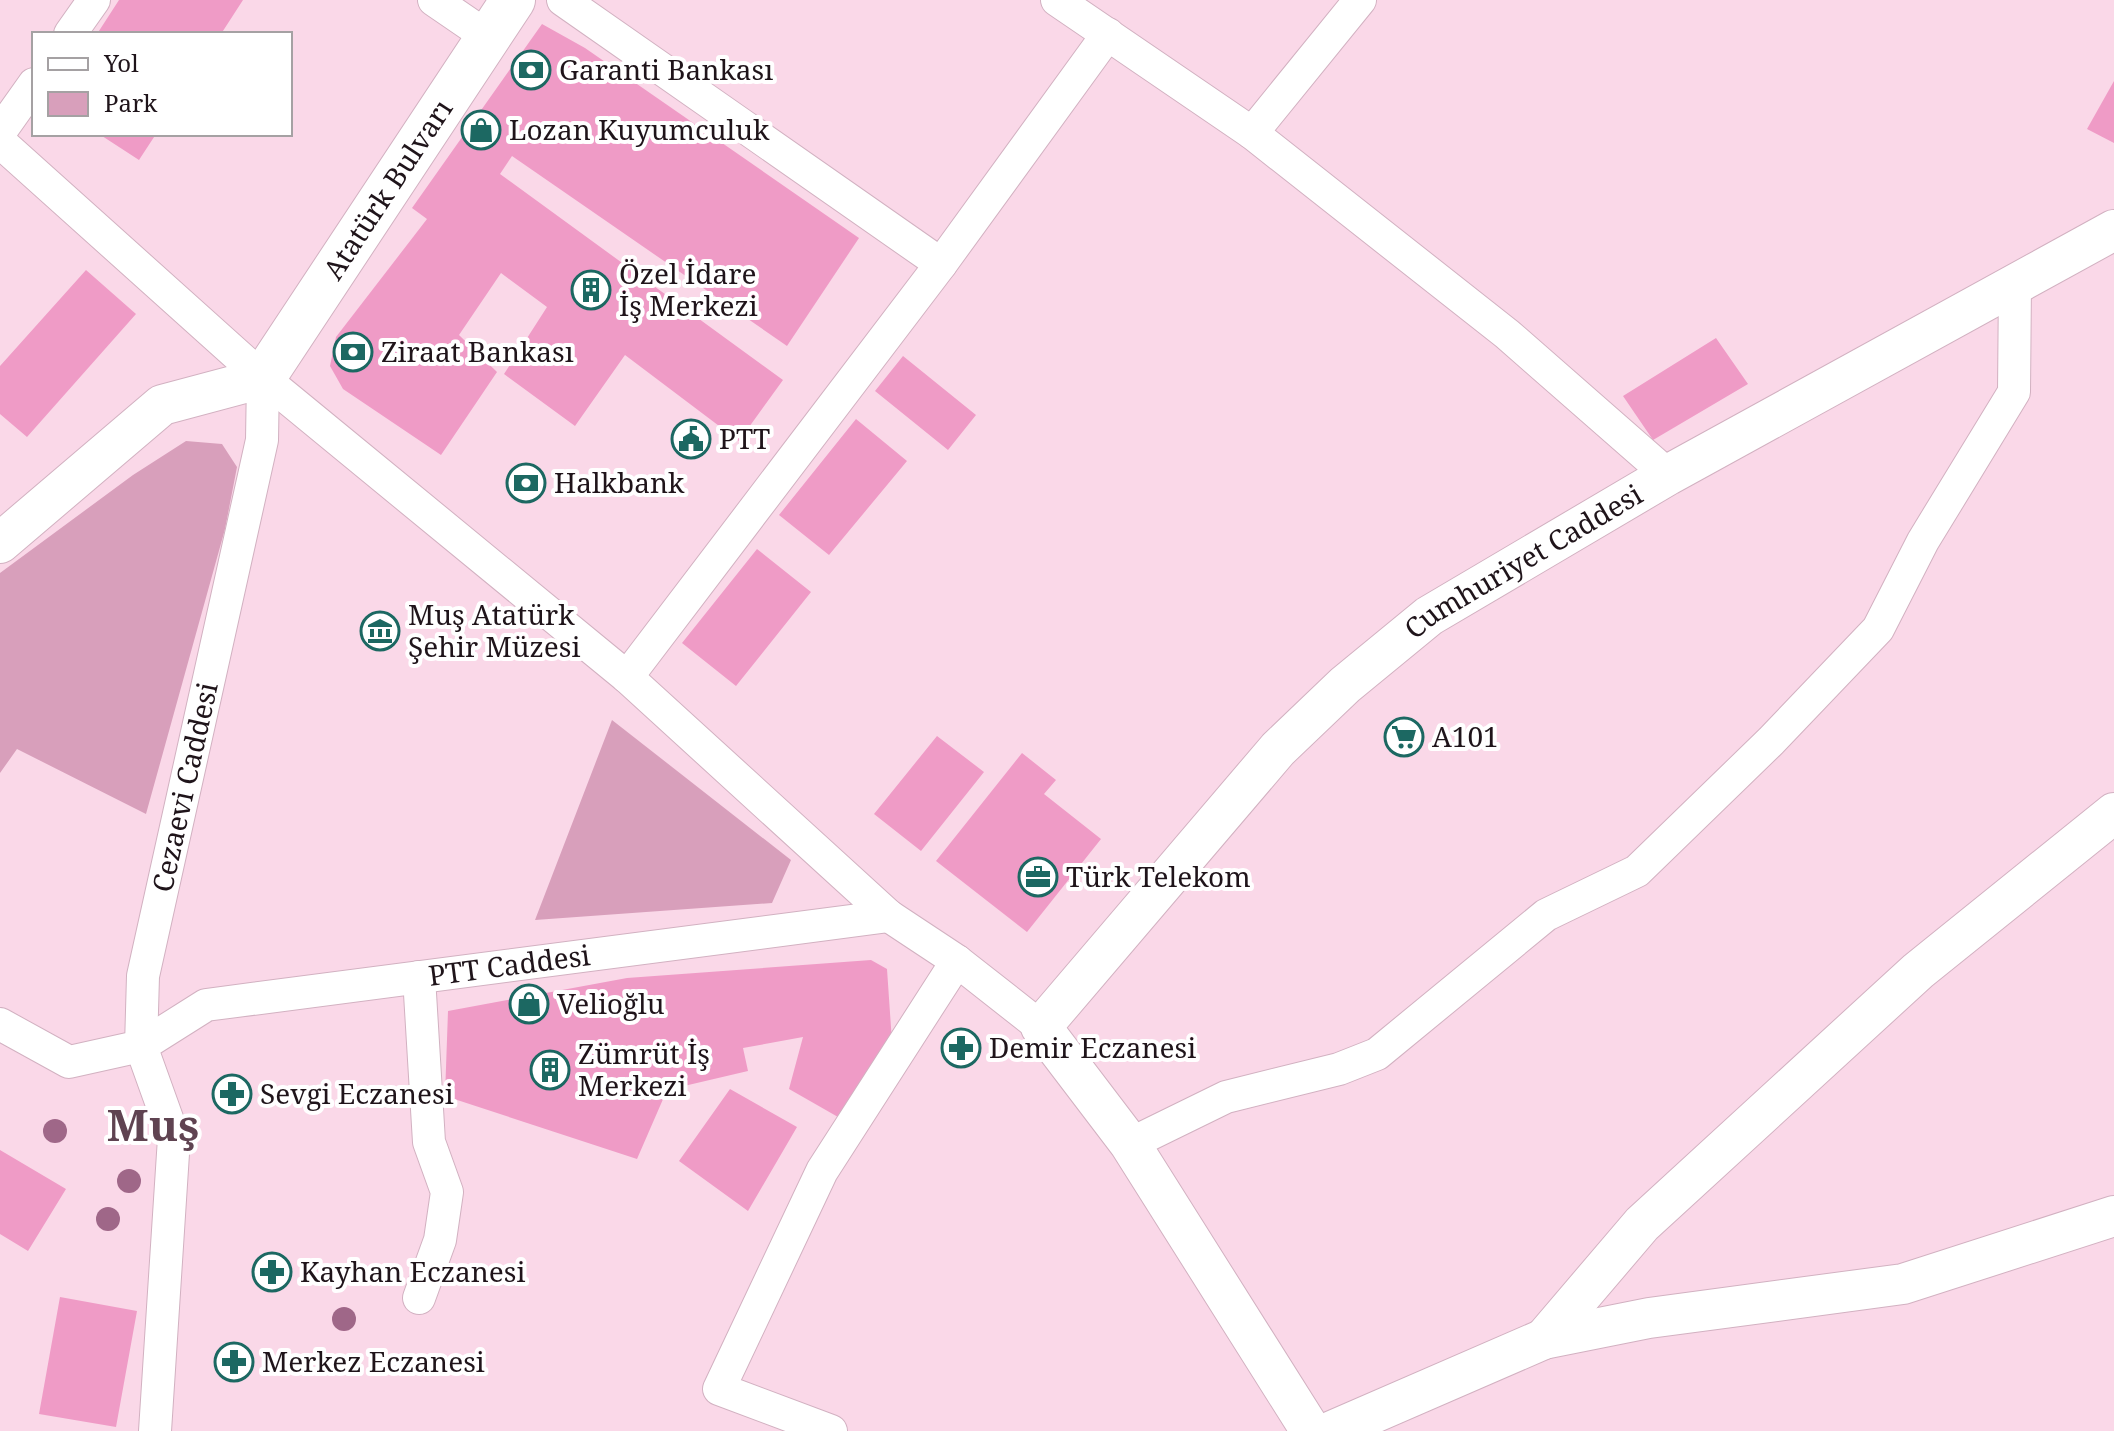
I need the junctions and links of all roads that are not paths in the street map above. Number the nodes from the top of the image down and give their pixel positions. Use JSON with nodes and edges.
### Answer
{"nodes":[{"id":1,"x":94,"y":0,"type":"edge"},
{"id":2,"x":434,"y":0,"type":"edge"},
{"id":3,"x":513,"y":0,"type":"edge"},
{"id":4,"x":563,"y":0,"type":"edge"},
{"id":5,"x":1057,"y":0,"type":"edge"},
{"id":6,"x":1360,"y":0,"type":"edge"},
{"id":7,"x":71,"y":32,"type":"edge"},
{"id":8,"x":1108,"y":34,"type":"junction"},
{"id":9,"x":488,"y":37,"type":"junction"},
{"id":10,"x":32,"y":87,"type":"edge"},
{"id":11,"x":0,"y":132,"type":"edge"},
{"id":12,"x":1252,"y":133,"type":"junction"},
{"id":13,"x":0,"y":142,"type":"edge"},
{"id":14,"x":2114,"y":230,"type":"edge"},
{"id":15,"x":941,"y":264,"type":"junction"},
{"id":16,"x":2015,"y":282,"type":"junction"},
{"id":17,"x":263,"y":378,"type":"junction"},
{"id":18,"x":1668,"y":475,"type":"junction"},
{"id":19,"x":0,"y":543,"type":"edge"},
{"id":20,"x":627,"y":677,"type":"junction"},
{"id":21,"x":2114,"y":813,"type":"edge"},
{"id":22,"x":889,"y":916,"type":"junction"},
{"id":23,"x":957,"y":961,"type":"junction"},
{"id":24,"x":419,"y":977,"type":"junction"},
{"id":25,"x":0,"y":1024,"type":"edge"},
{"id":26,"x":1041,"y":1027,"type":"junction"},
{"id":27,"x":141,"y":1046,"type":"junction"},
{"id":28,"x":1130,"y":1144,"type":"junction"},
{"id":29,"x":2114,"y":1216,"type":"edge"},
{"id":30,"x":419,"y":1298,"type":"dead end"},
{"id":31,"x":1544,"y":1339,"type":"junction"},
{"id":32,"x":155,"y":1431,"type":"edge"},
{"id":33,"x":831,"y":1431,"type":"edge"},
{"id":34,"x":1311,"y":1431,"type":"edge"},
{"id":35,"x":1332,"y":1431,"type":"edge"}],
"edges":[{"from":1,"to":7,"type":"street"},
{"from":2,"to":9,"type":"street"},
{"from":3,"to":9,"type":"main road","name":"Atatürk Bulvarı"},
{"from":4,"to":15,"type":"street"},
{"from":5,"to":8,"type":"street"},
{"from":6,"to":12,"type":"street"},
{"from":8,"to":12,"type":"street"},
{"from":8,"to":15,"type":"street"},
{"from":9,"to":17,"type":"main road","name":"Atatürk Bulvarı"},
{"from":10,"to":11,"type":"street"},
{"from":12,"to":18,"type":"street"},
{"from":13,"to":17,"type":"street"},
{"from":14,"to":16,"type":"street","name":"Cumhuriyet Caddesi"},
{"from":15,"to":20,"type":"street"},
{"from":16,"to":18,"type":"street","name":"Cumhuriyet Caddesi"},
{"from":16,"to":28,"type":"street"},
{"from":17,"to":19,"type":"street"},
{"from":17,"to":20,"type":"street"},
{"from":17,"to":27,"type":"street","name":"Cezaevi Caddesi"},
{"from":18,"to":26,"type":"street","name":"Cumhuriyet Caddesi"},
{"from":20,"to":22,"type":"street"},
{"from":21,"to":31,"type":"street"},
{"from":22,"to":23,"type":"street"},
{"from":22,"to":24,"type":"street","name":"PTT Caddesi"},
{"from":23,"to":26,"type":"street"},
{"from":23,"to":33,"type":"street"},
{"from":24,"to":27,"type":"street","name":"PTT Caddesi"},
{"from":24,"to":30,"type":"street"},
{"from":25,"to":27,"type":"street"},
{"from":26,"to":28,"type":"street"},
{"from":27,"to":32,"type":"street"},
{"from":28,"to":34,"type":"street"},
{"from":29,"to":31,"type":"street"},
{"from":31,"to":35,"type":"street"}]}
